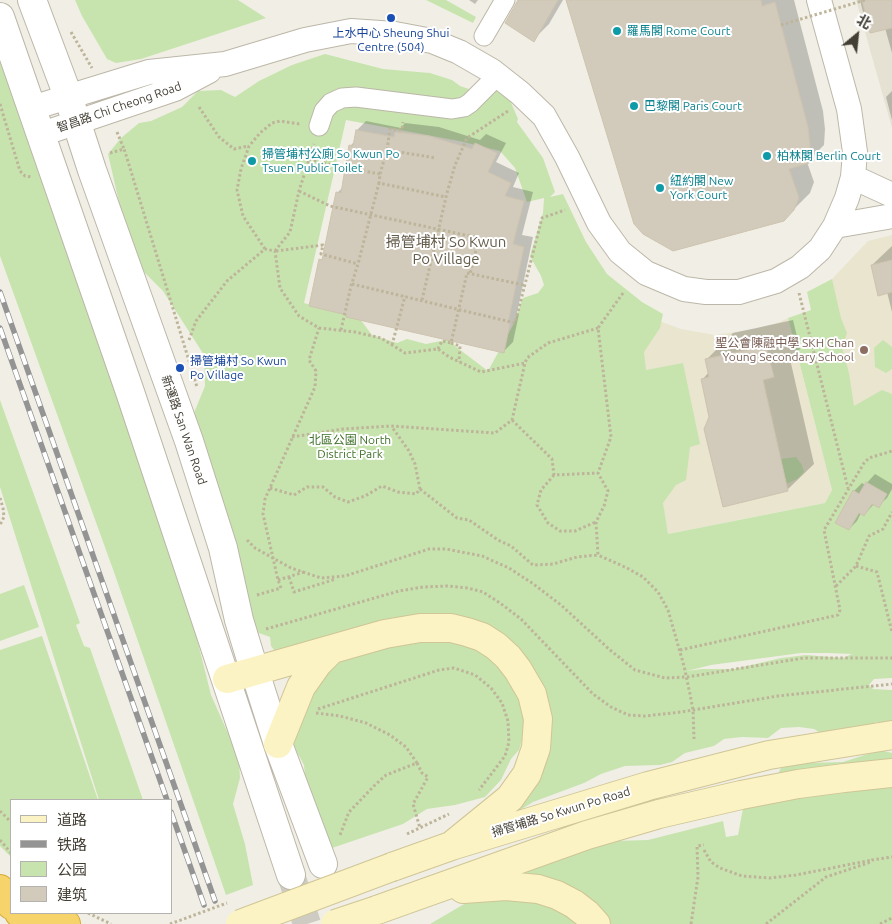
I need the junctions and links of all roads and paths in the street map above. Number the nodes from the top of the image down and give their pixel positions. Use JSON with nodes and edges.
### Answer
{"nodes":[{"id":1,"x":32,"y":0,"type":"edge"},
{"id":2,"x":505,"y":0,"type":"edge"},
{"id":3,"x":819,"y":0,"type":"edge"},
{"id":4,"x":865,"y":0,"type":"edge"},
{"id":5,"x":0,"y":17,"type":"edge"},
{"id":6,"x":781,"y":25,"type":"dead end"},
{"id":7,"x":484,"y":36,"type":"dead end"},
{"id":8,"x":80,"y":48,"type":"dead end"},
{"id":9,"x":222,"y":65,"type":"junction"},
{"id":10,"x":93,"y":70,"type":"dead end"},
{"id":11,"x":498,"y":75,"type":"junction"},
{"id":12,"x":68,"y":96,"type":"junction"},
{"id":13,"x":0,"y":104,"type":"edge"},
{"id":14,"x":406,"y":104,"type":"junction"},
{"id":15,"x":199,"y":107,"type":"dead end"},
{"id":16,"x":32,"y":108,"type":"junction"},
{"id":17,"x":511,"y":109,"type":"dead end"},
{"id":18,"x":76,"y":122,"type":"junction"},
{"id":19,"x":319,"y":126,"type":"junction"},
{"id":20,"x":42,"y":134,"type":"junction"},
{"id":21,"x":249,"y":146,"type":"junction"},
{"id":22,"x":387,"y":150,"type":"junction"},
{"id":23,"x":106,"y":154,"type":"dead end"},
{"id":24,"x":436,"y":158,"type":"dead end"},
{"id":25,"x":309,"y":159,"type":"junction"},
{"id":26,"x":380,"y":174,"type":"junction"},
{"id":27,"x":36,"y":176,"type":"dead end"},
{"id":28,"x":854,"y":177,"type":"junction"},
{"id":29,"x":379,"y":183,"type":"junction"},
{"id":30,"x":299,"y":191,"type":"junction"},
{"id":31,"x":892,"y":195,"type":"edge"},
{"id":32,"x":446,"y":197,"type":"junction"},
{"id":33,"x":565,"y":210,"type":"dead end"},
{"id":34,"x":371,"y":216,"type":"junction"},
{"id":35,"x":892,"y":216,"type":"edge"},
{"id":36,"x":835,"y":226,"type":"junction"},
{"id":37,"x":438,"y":229,"type":"junction"},
{"id":38,"x":265,"y":249,"type":"junction"},
{"id":39,"x":276,"y":251,"type":"junction"},
{"id":40,"x":358,"y":264,"type":"junction"},
{"id":41,"x":470,"y":274,"type":"junction"},
{"id":42,"x":352,"y":284,"type":"junction"},
{"id":43,"x":524,"y":285,"type":"junction"},
{"id":44,"x":797,"y":288,"type":"dead end"},
{"id":45,"x":623,"y":293,"type":"dead end"},
{"id":46,"x":405,"y":296,"type":"junction"},
{"id":47,"x":422,"y":300,"type":"junction"},
{"id":48,"x":458,"y":309,"type":"junction"},
{"id":49,"x":319,"y":328,"type":"junction"},
{"id":50,"x":598,"y":328,"type":"junction"},
{"id":51,"x":340,"y":330,"type":"junction"},
{"id":52,"x":189,"y":340,"type":"dead end"},
{"id":53,"x":451,"y":343,"type":"junction"},
{"id":54,"x":392,"y":346,"type":"junction"},
{"id":55,"x":438,"y":349,"type":"junction"},
{"id":56,"x":459,"y":362,"type":"junction"},
{"id":57,"x":524,"y":363,"type":"junction"},
{"id":58,"x":200,"y":396,"type":"dead end"},
{"id":59,"x":512,"y":420,"type":"junction"},
{"id":60,"x":391,"y":426,"type":"junction"},
{"id":61,"x":292,"y":437,"type":"junction"},
{"id":62,"x":892,"y":451,"type":"edge"},
{"id":63,"x":598,"y":473,"type":"junction"},
{"id":64,"x":554,"y":475,"type":"junction"},
{"id":65,"x":270,"y":488,"type":"junction"},
{"id":66,"x":848,"y":488,"type":"junction"},
{"id":67,"x":420,"y":489,"type":"junction"},
{"id":68,"x":0,"y":498,"type":"edge"},
{"id":69,"x":892,"y":512,"type":"edge"},
{"id":70,"x":596,"y":522,"type":"junction"},
{"id":71,"x":0,"y":525,"type":"edge"},
{"id":72,"x":245,"y":537,"type":"dead end"},
{"id":73,"x":598,"y":555,"type":"junction"},
{"id":74,"x":273,"y":557,"type":"junction"},
{"id":75,"x":856,"y":566,"type":"junction"},
{"id":76,"x":304,"y":572,"type":"junction"},
{"id":77,"x":289,"y":576,"type":"junction"},
{"id":78,"x":345,"y":576,"type":"junction"},
{"id":79,"x":278,"y":580,"type":"junction"},
{"id":80,"x":836,"y":587,"type":"junction"},
{"id":81,"x":254,"y":596,"type":"dead end"},
{"id":82,"x":262,"y":630,"type":"dead end"},
{"id":83,"x":892,"y":632,"type":"edge"},
{"id":84,"x":330,"y":650,"type":"junction"},
{"id":85,"x":680,"y":650,"type":"junction"},
{"id":86,"x":892,"y":658,"type":"edge"},
{"id":87,"x":255,"y":672,"type":"junction"},
{"id":88,"x":687,"y":677,"type":"junction"},
{"id":89,"x":227,"y":679,"type":"junction"},
{"id":90,"x":892,"y":684,"type":"edge"},
{"id":91,"x":693,"y":710,"type":"junction"},
{"id":92,"x":892,"y":735,"type":"edge"},
{"id":93,"x":694,"y":739,"type":"dead end"},
{"id":94,"x":278,"y":744,"type":"junction"},
{"id":95,"x":417,"y":763,"type":"junction"},
{"id":96,"x":892,"y":774,"type":"edge"},
{"id":97,"x":474,"y":797,"type":"dead end"},
{"id":98,"x":0,"y":811,"type":"edge"},
{"id":99,"x":454,"y":811,"type":"dead end"},
{"id":100,"x":10,"y":821,"type":"edge"},
{"id":101,"x":420,"y":828,"type":"junction"},
{"id":102,"x":340,"y":835,"type":"dead end"},
{"id":103,"x":402,"y":837,"type":"dead end"},
{"id":104,"x":0,"y":840,"type":"edge"},
{"id":105,"x":451,"y":846,"type":"junction"},
{"id":106,"x":10,"y":852,"type":"edge"},
{"id":107,"x":892,"y":857,"type":"edge"},
{"id":108,"x":872,"y":860,"type":"junction"},
{"id":109,"x":323,"y":864,"type":"dead end"},
{"id":110,"x":0,"y":870,"type":"edge"},
{"id":111,"x":291,"y":875,"type":"tunnel mouth"},
{"id":112,"x":10,"y":880,"type":"edge"},
{"id":113,"x":0,"y":889,"type":"edge"},
{"id":114,"x":424,"y":893,"type":"junction"},
{"id":115,"x":10,"y":904,"type":"edge"},
{"id":116,"x":20,"y":914,"type":"edge"},
{"id":117,"x":50,"y":914,"type":"edge"},
{"id":118,"x":89,"y":914,"type":"edge"},
{"id":119,"x":892,"y":918,"type":"edge"},
{"id":120,"x":31,"y":924,"type":"edge"},
{"id":121,"x":66,"y":924,"type":"edge"},
{"id":122,"x":111,"y":924,"type":"edge"},
{"id":123,"x":240,"y":924,"type":"edge"},
{"id":124,"x":335,"y":924,"type":"edge"},
{"id":125,"x":596,"y":924,"type":"edge"},
{"id":126,"x":691,"y":924,"type":"edge"},
{"id":127,"x":766,"y":924,"type":"edge"},
{"id":128,"x":880,"y":924,"type":"edge"}],
"edges":[{"from":1,"to":12,"type":"street","name":"新運路 San Wan Road"},
{"from":2,"to":7,"type":"street"},
{"from":3,"to":28,"type":"street","name":"智昌路 Chi Cheong Road"},
{"from":4,"to":6,"type":"path","bridge":true},
{"from":5,"to":16,"type":"street"},
{"from":8,"to":10,"type":"path"},
{"from":9,"to":11,"type":"street","name":"智昌路 Chi Cheong Road"},
{"from":9,"to":12,"type":"street","name":"智昌路 Chi Cheong Road"},
{"from":9,"to":18,"type":"street","name":"智昌路 Chi Cheong Road"},
{"from":11,"to":14,"type":"street"},
{"from":11,"to":36,"type":"street","name":"智昌路 Chi Cheong Road"},
{"from":12,"to":16,"type":"street","name":"智昌路 Chi Cheong Road"},
{"from":12,"to":18,"type":"street","name":"新運路 San Wan Road"},
{"from":13,"to":27,"type":"path"},
{"from":14,"to":19,"type":"street"},
{"from":14,"to":22,"type":"path"},
{"from":15,"to":21,"type":"path"},
{"from":16,"to":20,"type":"street"},
{"from":17,"to":32,"type":"path"},
{"from":18,"to":20,"type":"street","name":"智昌路 Chi Cheong Road"},
{"from":18,"to":87,"type":"street","name":"新運路 San Wan Road"},
{"from":19,"to":21,"type":"path"},
{"from":19,"to":25,"type":"path"},
{"from":20,"to":89,"type":"street"},
{"from":21,"to":38,"type":"path"},
{"from":22,"to":24,"type":"path"},
{"from":22,"to":26,"type":"path"},
{"from":23,"to":58,"type":"path"},
{"from":25,"to":26,"type":"path"},
{"from":25,"to":30,"type":"path"},
{"from":26,"to":29,"type":"path"},
{"from":28,"to":31,"type":"street"},
{"from":28,"to":36,"type":"street","name":"智昌路 Chi Cheong Road"},
{"from":29,"to":32,"type":"path"},
{"from":29,"to":34,"type":"path"},
{"from":30,"to":34,"type":"path"},
{"from":30,"to":39,"type":"path"},
{"from":32,"to":37,"type":"path"},
{"from":33,"to":43,"type":"path"},
{"from":34,"to":37,"type":"path"},
{"from":34,"to":40,"type":"path"},
{"from":35,"to":36,"type":"street"},
{"from":37,"to":41,"type":"path"},
{"from":37,"to":47,"type":"path"},
{"from":38,"to":39,"type":"path"},
{"from":38,"to":52,"type":"path"},
{"from":39,"to":40,"type":"path"},
{"from":39,"to":49,"type":"path"},
{"from":40,"to":42,"type":"path"},
{"from":41,"to":43,"type":"path"},
{"from":41,"to":48,"type":"path"},
{"from":42,"to":46,"type":"path"},
{"from":42,"to":51,"type":"path"},
{"from":43,"to":48,"type":"path"},
{"from":44,"to":66,"type":"path"},
{"from":45,"to":50,"type":"path"},
{"from":46,"to":47,"type":"path"},
{"from":46,"to":54,"type":"path"},
{"from":47,"to":48,"type":"path"},
{"from":48,"to":53,"type":"path"},
{"from":49,"to":51,"type":"path"},
{"from":49,"to":61,"type":"path"},
{"from":50,"to":57,"type":"path"},
{"from":50,"to":63,"type":"path"},
{"from":51,"to":54,"type":"path"},
{"from":53,"to":55,"type":"path"},
{"from":53,"to":56,"type":"path"},
{"from":54,"to":55,"type":"path"},
{"from":55,"to":56,"type":"path"},
{"from":56,"to":57,"type":"path"},
{"from":57,"to":59,"type":"path"},
{"from":59,"to":60,"type":"path"},
{"from":59,"to":64,"type":"path"},
{"from":60,"to":61,"type":"path"},
{"from":60,"to":67,"type":"path"},
{"from":61,"to":65,"type":"path"},
{"from":62,"to":66,"type":"path"},
{"from":63,"to":64,"type":"path"},
{"from":63,"to":70,"type":"path"},
{"from":64,"to":70,"type":"path"},
{"from":65,"to":67,"type":"path"},
{"from":65,"to":74,"type":"path"},
{"from":66,"to":80,"type":"path"},
{"from":67,"to":73,"type":"path"},
{"from":68,"to":71,"type":"path"},
{"from":69,"to":75,"type":"path"},
{"from":70,"to":73,"type":"path"},
{"from":72,"to":74,"type":"path"},
{"from":73,"to":85,"type":"path"},
{"from":74,"to":76,"type":"path"},
{"from":74,"to":79,"type":"path"},
{"from":75,"to":80,"type":"path"},
{"from":75,"to":83,"type":"path"},
{"from":76,"to":77,"type":"path"},
{"from":76,"to":78,"type":"path"},
{"from":77,"to":78,"type":"path"},
{"from":77,"to":79,"type":"path"},
{"from":78,"to":88,"type":"path"},
{"from":79,"to":81,"type":"path"},
{"from":80,"to":85,"type":"path"},
{"from":82,"to":91,"type":"path"},
{"from":84,"to":87,"type":"main road"},
{"from":84,"to":94,"type":"main road"},
{"from":84,"to":105,"type":"main road"},
{"from":85,"to":88,"type":"path"},
{"from":86,"to":88,"type":"path"},
{"from":87,"to":89,"type":"main road"},
{"from":87,"to":94,"type":"street","name":"新運路 San Wan Road"},
{"from":88,"to":91,"type":"path"},
{"from":89,"to":111,"type":"street"},
{"from":90,"to":91,"type":"path"},
{"from":91,"to":93,"type":"path"},
{"from":92,"to":105,"type":"main road","name":"掃管埔路 So Kwun Po Road"},
{"from":94,"to":109,"type":"street","name":"新運路 San Wan Road"},
{"from":95,"to":97,"type":"path"},
{"from":95,"to":101,"type":"path"},
{"from":95,"to":102,"type":"path"},
{"from":96,"to":114,"type":"main road"},
{"from":98,"to":100,"type":"path"},
{"from":99,"to":101,"type":"path"},
{"from":101,"to":103,"type":"path"},
{"from":104,"to":106,"type":"path"},
{"from":105,"to":123,"type":"main road","name":"掃管埔路 So Kwun Po Road","bridge":true},
{"from":107,"to":108,"type":"path"},
{"from":108,"to":126,"type":"path"},
{"from":108,"to":127,"type":"path"},
{"from":110,"to":112,"type":"highway"},
{"from":113,"to":115,"type":"highway"},
{"from":114,"to":124,"type":"main road","bridge":true},
{"from":114,"to":125,"type":"main road"},
{"from":116,"to":120,"type":"highway"},
{"from":117,"to":121,"type":"highway"},
{"from":118,"to":122,"type":"path"},
{"from":119,"to":128,"type":"path"}]}
